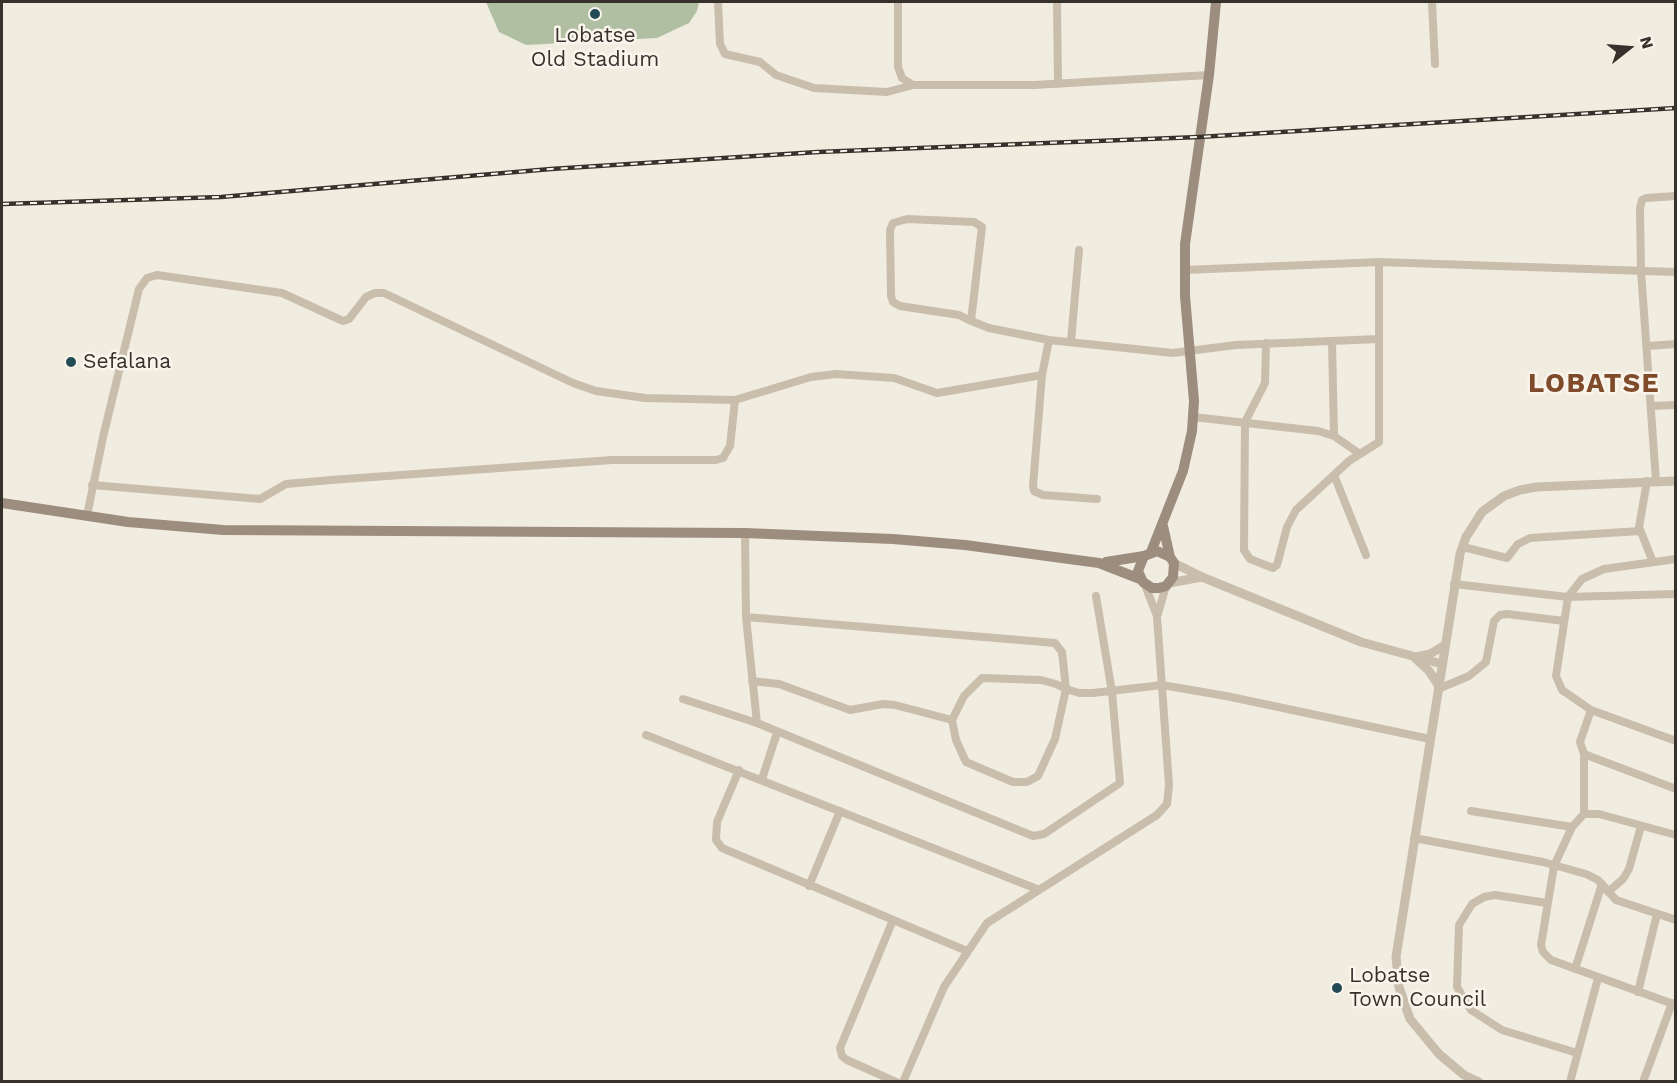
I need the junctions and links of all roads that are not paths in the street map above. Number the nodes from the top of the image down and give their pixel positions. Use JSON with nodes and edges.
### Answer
{"nodes":[{"id":1,"x":718,"y":2,"type":"edge"},
{"id":2,"x":898,"y":2,"type":"edge"},
{"id":3,"x":1057,"y":2,"type":"edge"},
{"id":4,"x":1215,"y":2,"type":"edge"},
{"id":5,"x":1432,"y":2,"type":"edge"},
{"id":6,"x":1435,"y":64,"type":"dead end"},
{"id":7,"x":1209,"y":75,"type":"junction"},
{"id":8,"x":1058,"y":84,"type":"junction"},
{"id":9,"x":913,"y":85,"type":"junction"},
{"id":10,"x":1676,"y":196,"type":"edge"},
{"id":11,"x":1079,"y":250,"type":"dead end"},
{"id":12,"x":1379,"y":262,"type":"junction"},
{"id":13,"x":1184,"y":270,"type":"junction"},
{"id":14,"x":1641,"y":271,"type":"junction"},
{"id":15,"x":1676,"y":272,"type":"edge"},
{"id":16,"x":971,"y":321,"type":"junction"},
{"id":17,"x":1378,"y":339,"type":"junction"},
{"id":18,"x":1049,"y":340,"type":"junction"},
{"id":19,"x":1071,"y":341,"type":"junction"},
{"id":20,"x":1332,"y":341,"type":"junction"},
{"id":21,"x":1266,"y":343,"type":"junction"},
{"id":22,"x":1676,"y":344,"type":"edge"},
{"id":23,"x":1648,"y":346,"type":"junction"},
{"id":24,"x":1190,"y":350,"type":"junction"},
{"id":25,"x":1042,"y":375,"type":"junction"},
{"id":26,"x":735,"y":400,"type":"junction"},
{"id":27,"x":1676,"y":405,"type":"edge"},
{"id":28,"x":1652,"y":406,"type":"junction"},
{"id":29,"x":1193,"y":417,"type":"junction"},
{"id":30,"x":1245,"y":422,"type":"junction"},
{"id":31,"x":1334,"y":436,"type":"junction"},
{"id":32,"x":1360,"y":454,"type":"junction"},
{"id":33,"x":1334,"y":475,"type":"junction"},
{"id":34,"x":1652,"y":481,"type":"junction"},
{"id":35,"x":1676,"y":481,"type":"edge"},
{"id":36,"x":92,"y":485,"type":"junction"},
{"id":37,"x":1097,"y":499,"type":"dead end"},
{"id":38,"x":2,"y":504,"type":"edge"},
{"id":39,"x":87,"y":516,"type":"junction"},
{"id":40,"x":1163,"y":526,"type":"junction"},
{"id":41,"x":1640,"y":531,"type":"junction"},
{"id":42,"x":745,"y":533,"type":"junction"},
{"id":43,"x":1463,"y":548,"type":"junction"},
{"id":44,"x":1147,"y":554,"type":"junction"},
{"id":45,"x":1366,"y":555,"type":"dead end"},
{"id":46,"x":1676,"y":559,"type":"edge"},
{"id":47,"x":1172,"y":560,"type":"junction"},
{"id":48,"x":1653,"y":562,"type":"junction"},
{"id":49,"x":1099,"y":563,"type":"junction"},
{"id":50,"x":1202,"y":577,"type":"junction"},
{"id":51,"x":1143,"y":582,"type":"junction"},
{"id":52,"x":1168,"y":584,"type":"junction"},
{"id":53,"x":1454,"y":584,"type":"junction"},
{"id":54,"x":1676,"y":594,"type":"edge"},
{"id":55,"x":1096,"y":596,"type":"dead end"},
{"id":56,"x":1568,"y":597,"type":"junction"},
{"id":57,"x":746,"y":617,"type":"junction"},
{"id":58,"x":1157,"y":617,"type":"junction"},
{"id":59,"x":1564,"y":621,"type":"junction"},
{"id":60,"x":1445,"y":645,"type":"junction"},
{"id":61,"x":1414,"y":657,"type":"junction"},
{"id":62,"x":1442,"y":664,"type":"junction"},
{"id":63,"x":752,"y":681,"type":"junction"},
{"id":64,"x":1162,"y":685,"type":"junction"},
{"id":65,"x":1066,"y":689,"type":"junction"},
{"id":66,"x":1438,"y":689,"type":"junction"},
{"id":67,"x":1112,"y":692,"type":"junction"},
{"id":68,"x":683,"y":699,"type":"dead end"},
{"id":69,"x":1591,"y":710,"type":"junction"},
{"id":70,"x":952,"y":720,"type":"junction"},
{"id":71,"x":757,"y":723,"type":"junction"},
{"id":72,"x":777,"y":733,"type":"junction"},
{"id":73,"x":646,"y":735,"type":"dead end"},
{"id":74,"x":1430,"y":739,"type":"junction"},
{"id":75,"x":1676,"y":741,"type":"edge"},
{"id":76,"x":1584,"y":754,"type":"junction"},
{"id":77,"x":739,"y":770,"type":"junction"},
{"id":78,"x":762,"y":779,"type":"junction"},
{"id":79,"x":1676,"y":789,"type":"edge"},
{"id":80,"x":1471,"y":810,"type":"dead end"},
{"id":81,"x":840,"y":811,"type":"junction"},
{"id":82,"x":1584,"y":814,"type":"junction"},
{"id":83,"x":1641,"y":826,"type":"junction"},
{"id":84,"x":1572,"y":827,"type":"junction"},
{"id":85,"x":1676,"y":835,"type":"edge"},
{"id":86,"x":1414,"y":838,"type":"junction"},
{"id":87,"x":1554,"y":866,"type":"junction"},
{"id":88,"x":1602,"y":884,"type":"junction"},
{"id":89,"x":809,"y":886,"type":"junction"},
{"id":90,"x":1037,"y":889,"type":"junction"},
{"id":91,"x":1608,"y":892,"type":"junction"},
{"id":92,"x":1547,"y":903,"type":"junction"},
{"id":93,"x":1657,"y":914,"type":"junction"},
{"id":94,"x":893,"y":920,"type":"junction"},
{"id":95,"x":1676,"y":920,"type":"edge"},
{"id":96,"x":967,"y":951,"type":"junction"},
{"id":97,"x":1575,"y":969,"type":"junction"},
{"id":98,"x":1598,"y":978,"type":"junction"},
{"id":99,"x":1638,"y":992,"type":"junction"},
{"id":100,"x":1674,"y":1004,"type":"edge"},
{"id":101,"x":1577,"y":1053,"type":"junction"},
{"id":102,"x":896,"y":1082,"type":"edge"},
{"id":103,"x":903,"y":1082,"type":"edge"},
{"id":104,"x":1479,"y":1082,"type":"edge"},
{"id":105,"x":1570,"y":1082,"type":"edge"},
{"id":106,"x":1643,"y":1082,"type":"edge"}],
"edges":[{"from":1,"to":9,"type":"street"},
{"from":2,"to":9,"type":"street"},
{"from":3,"to":8,"type":"street"},
{"from":4,"to":7,"type":"main road"},
{"from":5,"to":6,"type":"street"},
{"from":7,"to":8,"type":"street"},
{"from":7,"to":13,"type":"main road"},
{"from":8,"to":9,"type":"street"},
{"from":10,"to":14,"type":"street"},
{"from":11,"to":19,"type":"street"},
{"from":12,"to":13,"type":"street"},
{"from":12,"to":14,"type":"street"},
{"from":12,"to":17,"type":"street"},
{"from":13,"to":24,"type":"main road"},
{"from":14,"to":15,"type":"street"},
{"from":14,"to":23,"type":"street"},
{"from":16,"to":16,"type":"street"},
{"from":16,"to":18,"type":"street"},
{"from":17,"to":20,"type":"street"},
{"from":17,"to":32,"type":"street"},
{"from":18,"to":19,"type":"street"},
{"from":18,"to":25,"type":"street"},
{"from":19,"to":24,"type":"street"},
{"from":20,"to":21,"type":"street"},
{"from":20,"to":31,"type":"street"},
{"from":21,"to":24,"type":"street"},
{"from":21,"to":30,"type":"street"},
{"from":22,"to":23,"type":"street"},
{"from":23,"to":28,"type":"street"},
{"from":24,"to":29,"type":"main road"},
{"from":25,"to":26,"type":"street"},
{"from":25,"to":37,"type":"street"},
{"from":26,"to":36,"type":"street"},
{"from":26,"to":36,"type":"street"},
{"from":27,"to":28,"type":"street"},
{"from":28,"to":34,"type":"street"},
{"from":29,"to":30,"type":"street"},
{"from":29,"to":40,"type":"main road"},
{"from":30,"to":31,"type":"street"},
{"from":30,"to":33,"type":"street"},
{"from":31,"to":32,"type":"street"},
{"from":32,"to":33,"type":"street"},
{"from":33,"to":45,"type":"street"},
{"from":34,"to":35,"type":"street"},
{"from":34,"to":41,"type":"street"},
{"from":34,"to":43,"type":"street"},
{"from":36,"to":39,"type":"street"},
{"from":38,"to":39,"type":"main road"},
{"from":39,"to":42,"type":"main road"},
{"from":40,"to":44,"type":"main road"},
{"from":40,"to":47,"type":"main road"},
{"from":41,"to":43,"type":"street"},
{"from":41,"to":48,"type":"street"},
{"from":42,"to":49,"type":"main road"},
{"from":42,"to":57,"type":"street"},
{"from":43,"to":53,"type":"street"},
{"from":44,"to":47,"type":"main road"},
{"from":44,"to":49,"type":"main road"},
{"from":44,"to":51,"type":"main road"},
{"from":46,"to":48,"type":"street"},
{"from":47,"to":50,"type":"street"},
{"from":47,"to":52,"type":"main road"},
{"from":48,"to":56,"type":"street"},
{"from":49,"to":51,"type":"main road"},
{"from":50,"to":52,"type":"street"},
{"from":50,"to":61,"type":"street"},
{"from":51,"to":52,"type":"main road"},
{"from":51,"to":58,"type":"street"},
{"from":52,"to":58,"type":"street"},
{"from":53,"to":56,"type":"street"},
{"from":53,"to":60,"type":"street"},
{"from":54,"to":56,"type":"street"},
{"from":55,"to":67,"type":"street"},
{"from":56,"to":59,"type":"street"},
{"from":57,"to":63,"type":"street"},
{"from":57,"to":65,"type":"street"},
{"from":58,"to":64,"type":"street"},
{"from":59,"to":66,"type":"street"},
{"from":59,"to":69,"type":"street"},
{"from":60,"to":61,"type":"street"},
{"from":60,"to":62,"type":"street"},
{"from":61,"to":62,"type":"street"},
{"from":61,"to":66,"type":"street"},
{"from":62,"to":66,"type":"street"},
{"from":63,"to":70,"type":"street"},
{"from":63,"to":71,"type":"street"},
{"from":64,"to":67,"type":"street"},
{"from":64,"to":74,"type":"street"},
{"from":64,"to":90,"type":"street"},
{"from":65,"to":67,"type":"street"},
{"from":65,"to":70,"type":"street"},
{"from":65,"to":70,"type":"street"},
{"from":66,"to":74,"type":"street"},
{"from":67,"to":72,"type":"street"},
{"from":68,"to":71,"type":"street"},
{"from":69,"to":75,"type":"street"},
{"from":69,"to":76,"type":"street"},
{"from":71,"to":72,"type":"street"},
{"from":72,"to":78,"type":"street"},
{"from":73,"to":77,"type":"street"},
{"from":74,"to":86,"type":"street"},
{"from":76,"to":79,"type":"street"},
{"from":76,"to":82,"type":"street"},
{"from":77,"to":78,"type":"street"},
{"from":77,"to":89,"type":"street"},
{"from":78,"to":81,"type":"street"},
{"from":80,"to":84,"type":"street"},
{"from":81,"to":89,"type":"street"},
{"from":81,"to":90,"type":"street"},
{"from":82,"to":83,"type":"street"},
{"from":82,"to":84,"type":"street"},
{"from":83,"to":85,"type":"street"},
{"from":83,"to":91,"type":"street"},
{"from":84,"to":87,"type":"street"},
{"from":86,"to":87,"type":"street"},
{"from":86,"to":104,"type":"street"},
{"from":87,"to":88,"type":"street"},
{"from":87,"to":92,"type":"street"},
{"from":88,"to":91,"type":"street"},
{"from":88,"to":97,"type":"street"},
{"from":89,"to":94,"type":"street"},
{"from":90,"to":96,"type":"street"},
{"from":91,"to":93,"type":"street"},
{"from":92,"to":97,"type":"street"},
{"from":92,"to":101,"type":"street"},
{"from":93,"to":95,"type":"street"},
{"from":93,"to":99,"type":"street"},
{"from":94,"to":96,"type":"street"},
{"from":94,"to":102,"type":"street"},
{"from":96,"to":103,"type":"street"},
{"from":97,"to":98,"type":"street"},
{"from":98,"to":99,"type":"street"},
{"from":98,"to":101,"type":"street"},
{"from":99,"to":100,"type":"street"},
{"from":100,"to":106,"type":"street"},
{"from":101,"to":105,"type":"street"}]}
